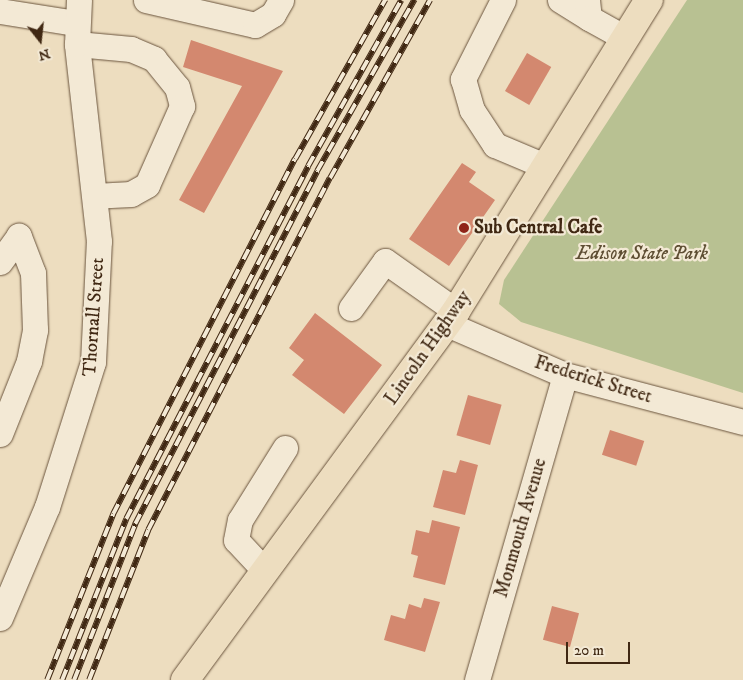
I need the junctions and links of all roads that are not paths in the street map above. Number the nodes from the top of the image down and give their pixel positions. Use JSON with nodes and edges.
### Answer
{"nodes":[{"id":1,"x":146,"y":0,"type":"edge"},
{"id":2,"x":281,"y":0,"type":"edge"},
{"id":3,"x":503,"y":0,"type":"edge"},
{"id":4,"x":560,"y":0,"type":"edge"},
{"id":5,"x":649,"y":0,"type":"edge"},
{"id":6,"x":588,"y":9,"type":"edge"},
{"id":7,"x":0,"y":11,"type":"edge"},
{"id":8,"x":77,"y":23,"type":"edge"},
{"id":9,"x":625,"y":38,"type":"junction"},
{"id":10,"x":545,"y":166,"type":"junction"},
{"id":11,"x":95,"y":196,"type":"junction"},
{"id":12,"x":0,"y":262,"type":"edge"},
{"id":13,"x":351,"y":308,"type":"dead end"},
{"id":14,"x":452,"y":318,"type":"junction"},
{"id":15,"x":565,"y":375,"type":"junction"},
{"id":16,"x":743,"y":422,"type":"edge"},
{"id":17,"x":0,"y":434,"type":"edge"},
{"id":18,"x":285,"y":448,"type":"dead end"},
{"id":19,"x":265,"y":571,"type":"junction"},
{"id":20,"x":0,"y":618,"type":"edge"},
{"id":21,"x":185,"y":680,"type":"edge"},
{"id":22,"x":477,"y":680,"type":"edge"}],
"edges":[{"from":1,"to":2,"type":"street"},
{"from":3,"to":10,"type":"street"},
{"from":4,"to":6,"type":"street"},
{"from":5,"to":9,"type":"main road","name":"Lincoln Highway"},
{"from":6,"to":9,"type":"street"},
{"from":7,"to":8,"type":"street"},
{"from":8,"to":11,"type":"street","name":"Thornall Street"},
{"from":8,"to":11,"type":"street"},
{"from":9,"to":10,"type":"main road","name":"Lincoln Highway"},
{"from":10,"to":14,"type":"main road","name":"Lincoln Highway"},
{"from":11,"to":20,"type":"street","name":"Thornall Street"},
{"from":12,"to":17,"type":"street"},
{"from":13,"to":14,"type":"street","name":"Frederick Street"},
{"from":14,"to":15,"type":"street","name":"Frederick Street"},
{"from":14,"to":19,"type":"main road","name":"Lincoln Highway"},
{"from":15,"to":16,"type":"street","name":"Frederick Street"},
{"from":15,"to":22,"type":"street","name":"Monmouth Avenue"},
{"from":18,"to":19,"type":"street"},
{"from":19,"to":21,"type":"main road","name":"Lincoln Highway"}]}
